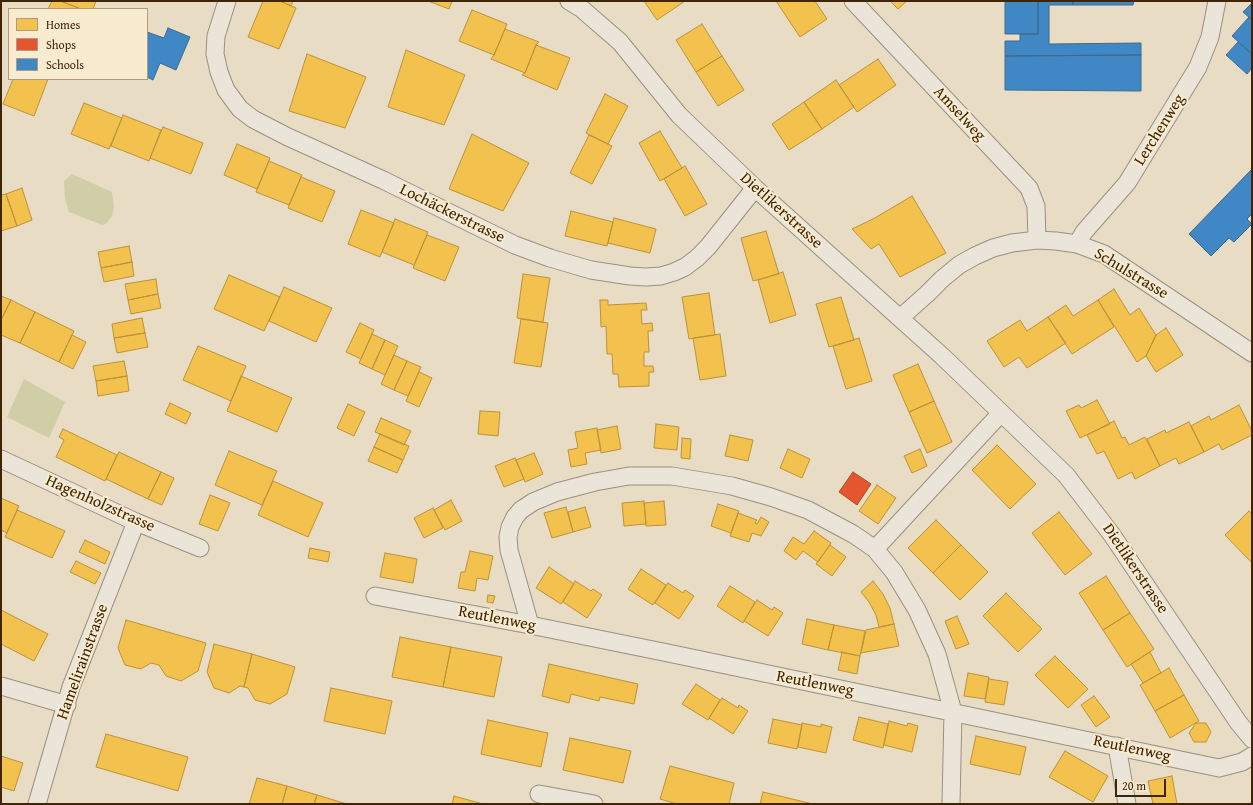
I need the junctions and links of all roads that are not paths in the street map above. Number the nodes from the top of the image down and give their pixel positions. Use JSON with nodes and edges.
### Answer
{"nodes":[{"id":1,"x":227,"y":1,"type":"edge"},
{"id":2,"x":852,"y":1,"type":"edge"},
{"id":3,"x":1217,"y":1,"type":"edge"},
{"id":4,"x":579,"y":4,"type":"edge"},
{"id":5,"x":755,"y":188,"type":"junction"},
{"id":6,"x":1037,"y":240,"type":"junction"},
{"id":7,"x":1077,"y":244,"type":"junction"},
{"id":8,"x":900,"y":318,"type":"junction"},
{"id":9,"x":1252,"y":353,"type":"edge"},
{"id":10,"x":1001,"y":413,"type":"junction"},
{"id":11,"x":1,"y":459,"type":"edge"},
{"id":12,"x":136,"y":522,"type":"junction"},
{"id":13,"x":200,"y":548,"type":"dead end"},
{"id":14,"x":875,"y":549,"type":"junction"},
{"id":15,"x":375,"y":596,"type":"dead end"},
{"id":16,"x":530,"y":625,"type":"junction"},
{"id":17,"x":1,"y":686,"type":"edge"},
{"id":18,"x":67,"y":705,"type":"junction"},
{"id":19,"x":954,"y":712,"type":"junction"},
{"id":20,"x":1252,"y":739,"type":"edge"},
{"id":21,"x":1117,"y":746,"type":"junction"},
{"id":22,"x":1252,"y":756,"type":"edge"},
{"id":23,"x":539,"y":794,"type":"dead end"},
{"id":24,"x":37,"y":804,"type":"edge"},
{"id":25,"x":594,"y":804,"type":"edge"},
{"id":26,"x":951,"y":804,"type":"edge"},
{"id":27,"x":1127,"y":804,"type":"edge"}],
"edges":[{"from":1,"to":5,"type":"street","name":"Lochäckerstrasse"},
{"from":2,"to":6,"type":"street","name":"Amselweg"},
{"from":3,"to":7,"type":"street","name":"Lerchenweg"},
{"from":4,"to":5,"type":"street","name":"Dietlikerstrasse"},
{"from":5,"to":8,"type":"street","name":"Dietlikerstrasse"},
{"from":6,"to":7,"type":"street","name":"Schulstrasse"},
{"from":6,"to":8,"type":"street","name":"Schulstrasse"},
{"from":7,"to":9,"type":"street","name":"Schulstrasse"},
{"from":8,"to":10,"type":"street","name":"Dietlikerstrasse"},
{"from":10,"to":14,"type":"street"},
{"from":10,"to":20,"type":"street","name":"Dietlikerstrasse"},
{"from":11,"to":12,"type":"street","name":"Hagenholzstrasse"},
{"from":12,"to":13,"type":"street","name":"Hagenholzstrasse"},
{"from":12,"to":18,"type":"street","name":"Hamelirainstrasse"},
{"from":14,"to":16,"type":"street"},
{"from":14,"to":19,"type":"street"},
{"from":15,"to":16,"type":"street","name":"Reutlenweg"},
{"from":16,"to":19,"type":"street","name":"Reutlenweg"},
{"from":17,"to":18,"type":"street"},
{"from":18,"to":24,"type":"street","name":"Hamelirainstrasse"},
{"from":19,"to":21,"type":"street","name":"Reutlenweg"},
{"from":19,"to":26,"type":"street"},
{"from":21,"to":22,"type":"street","name":"Reutlenweg"},
{"from":21,"to":27,"type":"street"},
{"from":23,"to":25,"type":"street"}]}
